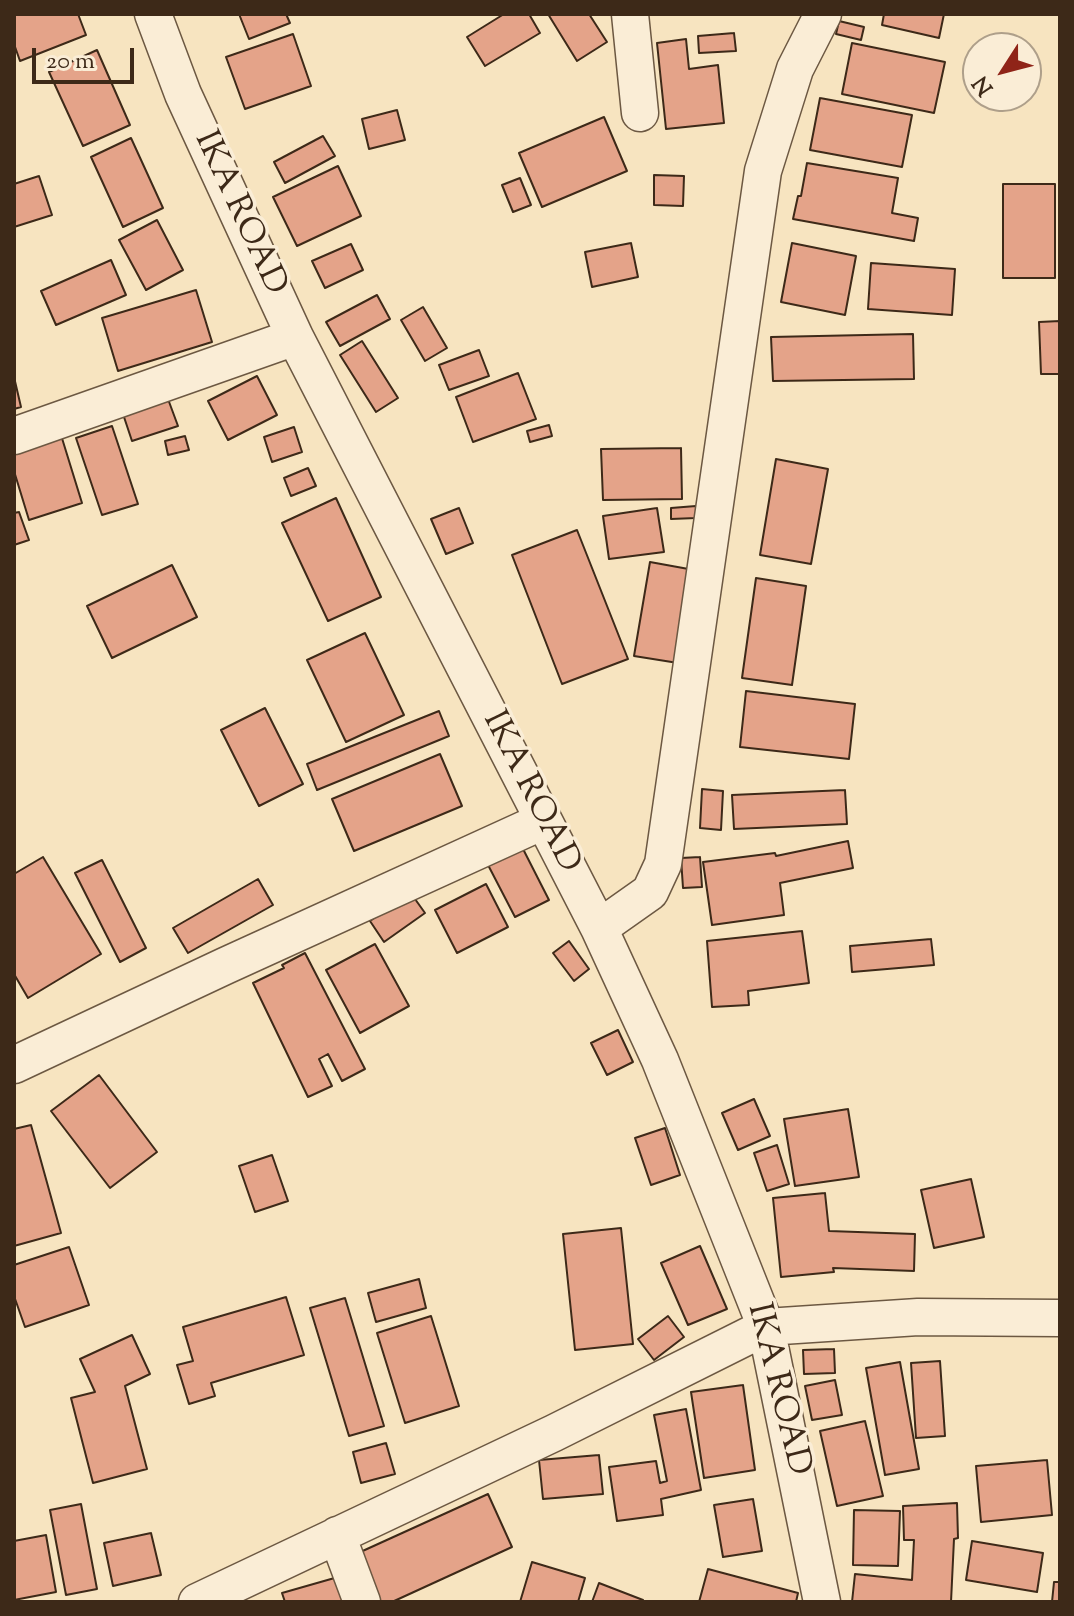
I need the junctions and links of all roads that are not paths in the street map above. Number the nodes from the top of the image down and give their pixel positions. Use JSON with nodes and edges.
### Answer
{"nodes":[{"id":1,"x":153,"y":14,"type":"edge"},
{"id":2,"x":630,"y":14,"type":"edge"},
{"id":3,"x":823,"y":14,"type":"edge"},
{"id":4,"x":640,"y":113,"type":"dead end"},
{"id":5,"x":295,"y":337,"type":"junction"},
{"id":6,"x":14,"y":436,"type":"edge"},
{"id":7,"x":543,"y":821,"type":"junction"},
{"id":8,"x":599,"y":928,"type":"junction"},
{"id":9,"x":14,"y":1065,"type":"edge"},
{"id":10,"x":1060,"y":1318,"type":"edge"},
{"id":11,"x":766,"y":1327,"type":"junction"},
{"id":12,"x":337,"y":1535,"type":"junction"},
{"id":13,"x":197,"y":1602,"type":"edge"},
{"id":14,"x":362,"y":1602,"type":"edge"},
{"id":15,"x":822,"y":1602,"type":"edge"}],
"edges":[{"from":1,"to":5,"type":"street","name":"IKA ROAD"},
{"from":2,"to":4,"type":"street"},
{"from":3,"to":8,"type":"street"},
{"from":5,"to":6,"type":"street"},
{"from":5,"to":7,"type":"street","name":"IKA ROAD"},
{"from":7,"to":8,"type":"street","name":"IKA ROAD"},
{"from":7,"to":9,"type":"street"},
{"from":8,"to":11,"type":"street","name":"IKA ROAD"},
{"from":10,"to":11,"type":"street"},
{"from":11,"to":12,"type":"street"},
{"from":11,"to":15,"type":"street","name":"IKA ROAD"},
{"from":12,"to":13,"type":"street"},
{"from":12,"to":14,"type":"street"}]}
